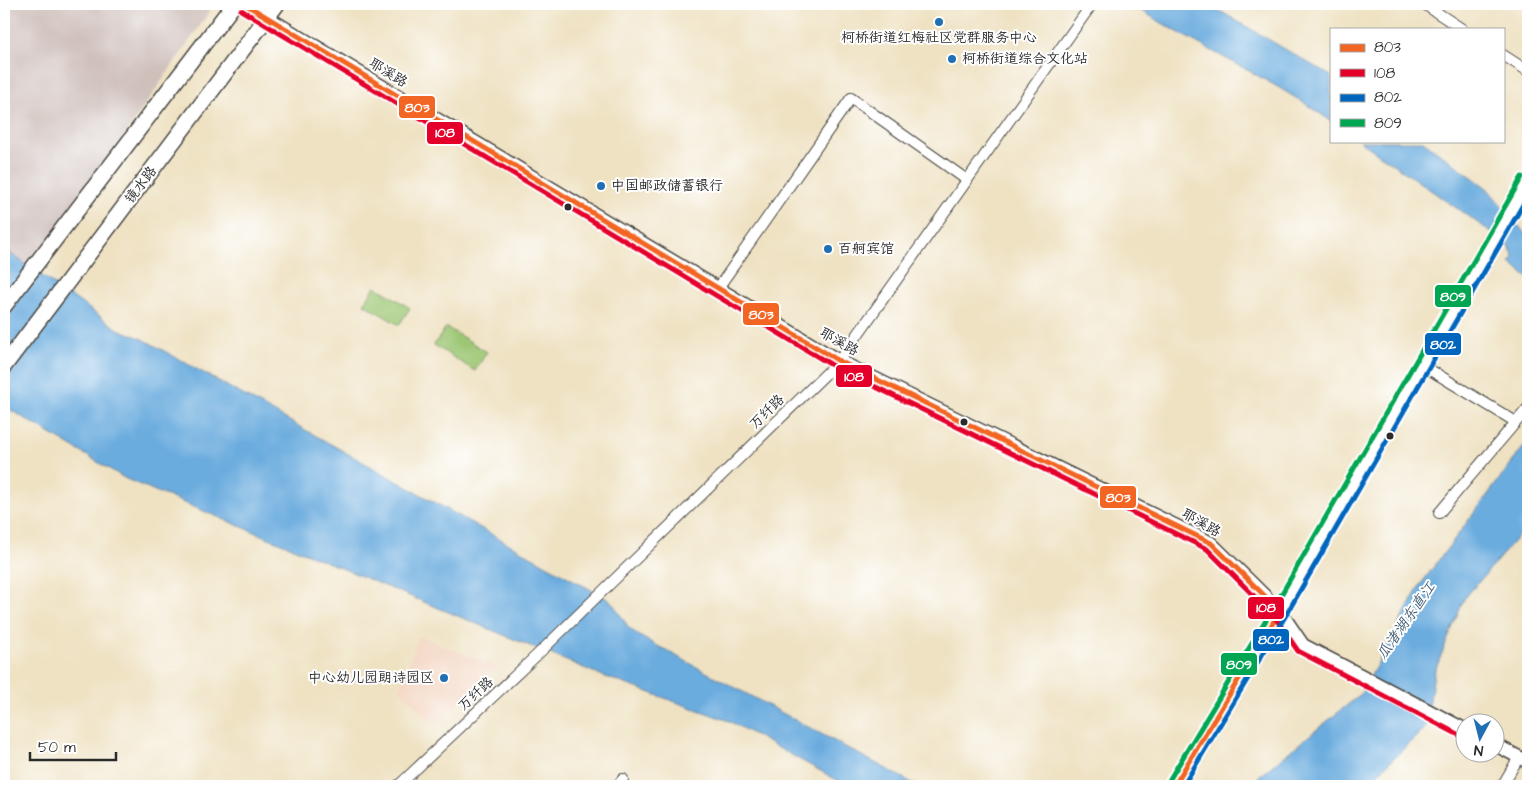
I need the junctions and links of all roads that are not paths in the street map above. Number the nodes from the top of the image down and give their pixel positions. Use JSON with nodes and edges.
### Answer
{"nodes":[{"id":1,"x":234,"y":4,"type":"edge"},
{"id":2,"x":245,"y":4,"type":"edge"},
{"id":3,"x":277,"y":4,"type":"edge"},
{"id":4,"x":1092,"y":4,"type":"edge"},
{"id":5,"x":1424,"y":4,"type":"edge"},
{"id":6,"x":266,"y":18,"type":"junction"},
{"id":7,"x":1460,"y":28,"type":"edge"},
{"id":8,"x":1504,"y":56,"type":"edge"},
{"id":9,"x":1528,"y":71,"type":"edge"},
{"id":10,"x":967,"y":180,"type":"junction"},
{"id":11,"x":1528,"y":181,"type":"edge"},
{"id":12,"x":718,"y":288,"type":"junction"},
{"id":13,"x":4,"y":306,"type":"edge"},
{"id":14,"x":840,"y":361,"type":"junction"},
{"id":15,"x":1422,"y":365,"type":"junction"},
{"id":16,"x":4,"y":366,"type":"edge"},
{"id":17,"x":1528,"y":408,"type":"edge"},
{"id":18,"x":1516,"y":422,"type":"junction"},
{"id":19,"x":1438,"y":514,"type":"dead end"},
{"id":20,"x":1280,"y":611,"type":"junction"},
{"id":21,"x":1454,"y":723,"type":"edge"},
{"id":22,"x":1504,"y":749,"type":"edge"},
{"id":23,"x":1523,"y":759,"type":"edge"},
{"id":24,"x":398,"y":786,"type":"edge"},
{"id":25,"x":1174,"y":786,"type":"edge"},
{"id":26,"x":1502,"y":786,"type":"edge"}],
"edges":[{"from":1,"to":13,"type":"main road"},
{"from":2,"to":6,"type":"street","name":"耶溪路"},
{"from":3,"to":6,"type":"main road","name":"镜水路"},
{"from":4,"to":10,"type":"street","name":"万纤路"},
{"from":5,"to":7,"type":"street"},
{"from":6,"to":12,"type":"street","name":"耶溪路"},
{"from":6,"to":16,"type":"main road","name":"镜水路"},
{"from":8,"to":9,"type":"street"},
{"from":10,"to":12,"type":"street"},
{"from":10,"to":14,"type":"street","name":"万纤路"},
{"from":11,"to":15,"type":"street"},
{"from":12,"to":14,"type":"street","name":"耶溪路"},
{"from":14,"to":20,"type":"street","name":"耶溪路"},
{"from":14,"to":24,"type":"street","name":"万纤路"},
{"from":15,"to":18,"type":"street"},
{"from":15,"to":20,"type":"street"},
{"from":17,"to":18,"type":"street"},
{"from":18,"to":19,"type":"street"},
{"from":20,"to":21,"type":"street","name":"耶溪路"},
{"from":20,"to":25,"type":"street"},
{"from":22,"to":23,"type":"street"},
{"from":23,"to":26,"type":"street"}]}
